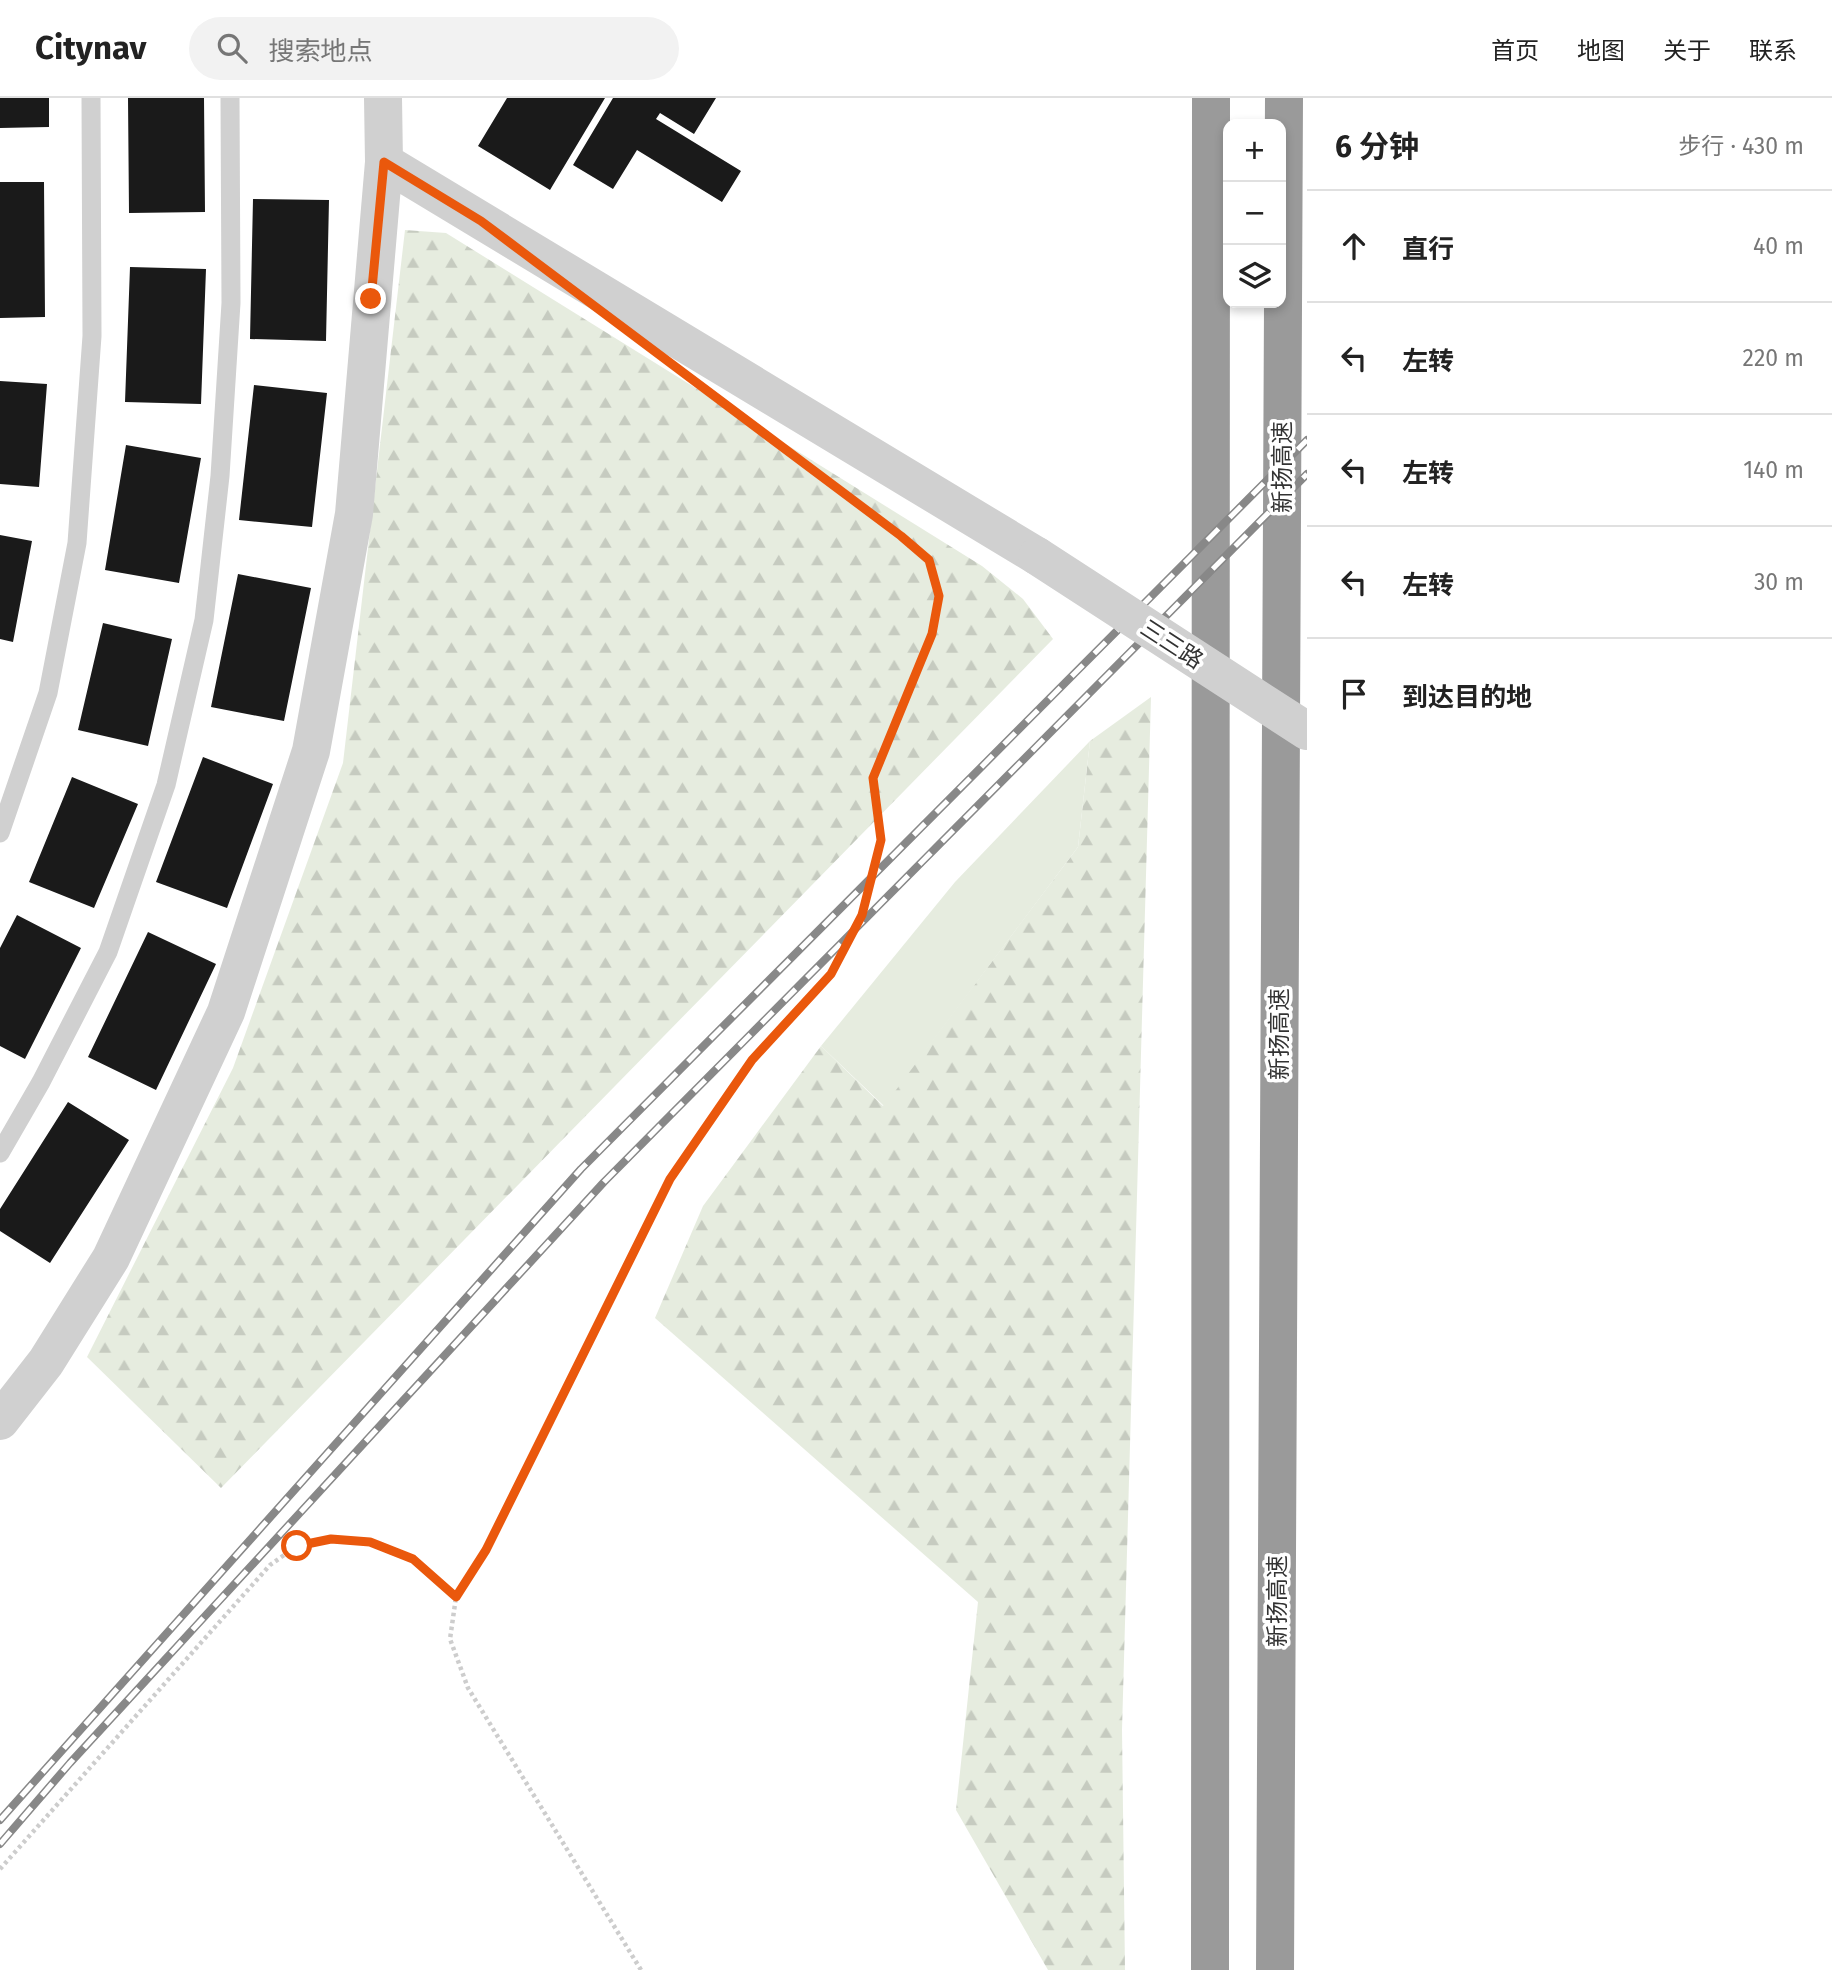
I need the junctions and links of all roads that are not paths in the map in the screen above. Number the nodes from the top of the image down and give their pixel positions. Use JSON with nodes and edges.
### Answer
{"nodes":[{"id":1,"x":91,"y":98,"type":"edge"},
{"id":2,"x":230,"y":98,"type":"edge"},
{"id":3,"x":383,"y":98,"type":"edge"},
{"id":4,"x":1211,"y":98,"type":"edge"},
{"id":5,"x":1283,"y":98,"type":"edge"},
{"id":6,"x":384,"y":162,"type":"junction"},
{"id":7,"x":1307,"y":731,"type":"edge"},
{"id":8,"x":0,"y":833,"type":"edge"},
{"id":9,"x":0,"y":1153,"type":"edge"},
{"id":10,"x":0,"y":1421,"type":"edge"},
{"id":11,"x":1210,"y":1970,"type":"edge"},
{"id":12,"x":1275,"y":1970,"type":"edge"}],
"edges":[{"from":1,"to":8,"type":"lane"},
{"from":2,"to":9,"type":"lane"},
{"from":3,"to":6,"type":"street"},
{"from":4,"to":11,"type":"highway"},
{"from":5,"to":12,"type":"highway","name":"新扬高速"},
{"from":6,"to":7,"type":"street","name":"三三路","bridge":true},
{"from":6,"to":10,"type":"street"}]}
